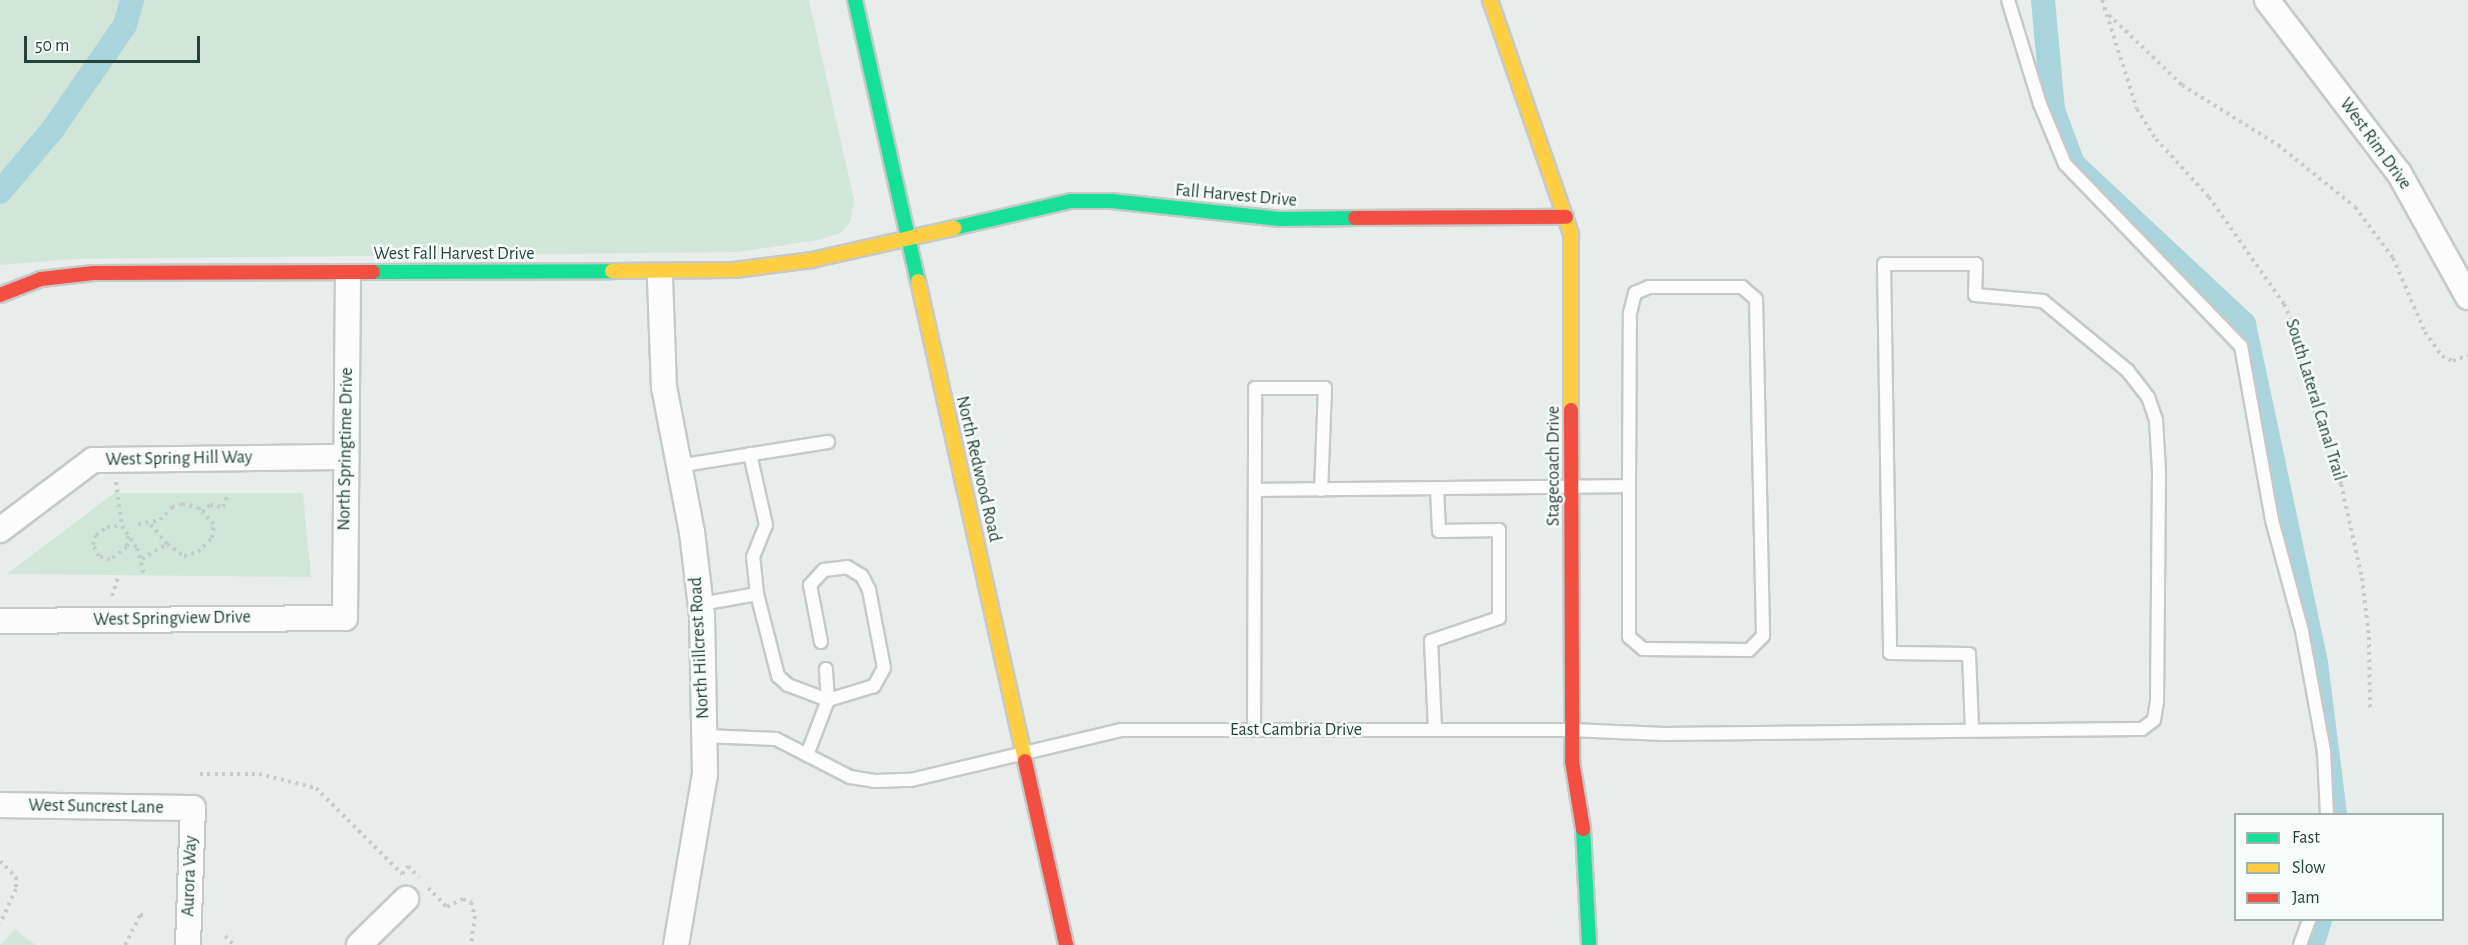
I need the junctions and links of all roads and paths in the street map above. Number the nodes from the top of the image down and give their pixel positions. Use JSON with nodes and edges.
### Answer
{"nodes":[{"id":1,"x":855,"y":0,"type":"edge"},
{"id":2,"x":1490,"y":0,"type":"edge"},
{"id":3,"x":2008,"y":0,"type":"edge"},
{"id":4,"x":2102,"y":0,"type":"edge"},
{"id":5,"x":2266,"y":0,"type":"edge"},
{"id":6,"x":2107,"y":13,"type":"junction"},
{"id":7,"x":1566,"y":217,"type":"junction"},
{"id":8,"x":908,"y":237,"type":"junction"},
{"id":9,"x":660,"y":279,"type":"dead end"},
{"id":10,"x":348,"y":281,"type":"dead end"},
{"id":11,"x":0,"y":295,"type":"edge"},
{"id":12,"x":2468,"y":297,"type":"edge"},
{"id":13,"x":2467,"y":355,"type":"edge"},
{"id":14,"x":828,"y":442,"type":"dead end"},
{"id":15,"x":750,"y":454,"type":"junction"},
{"id":16,"x":346,"y":457,"type":"junction"},
{"id":17,"x":678,"y":466,"type":"junction"},
{"id":18,"x":113,"y":473,"type":"dead end"},
{"id":19,"x":1629,"y":486,"type":"junction"},
{"id":20,"x":1572,"y":487,"type":"junction"},
{"id":21,"x":1437,"y":489,"type":"junction"},
{"id":22,"x":1255,"y":490,"type":"junction"},
{"id":23,"x":1321,"y":490,"type":"junction"},
{"id":24,"x":227,"y":496,"type":"dead end"},
{"id":25,"x":202,"y":512,"type":"junction"},
{"id":26,"x":138,"y":524,"type":"dead end"},
{"id":27,"x":150,"y":524,"type":"junction"},
{"id":28,"x":122,"y":526,"type":"junction"},
{"id":29,"x":0,"y":530,"type":"edge"},
{"id":30,"x":128,"y":536,"type":"junction"},
{"id":31,"x":167,"y":544,"type":"junction"},
{"id":32,"x":142,"y":559,"type":"junction"},
{"id":33,"x":119,"y":575,"type":"dead end"},
{"id":34,"x":144,"y":575,"type":"dead end"},
{"id":35,"x":757,"y":594,"type":"junction"},
{"id":36,"x":112,"y":597,"type":"dead end"},
{"id":37,"x":701,"y":604,"type":"junction"},
{"id":38,"x":345,"y":618,"type":"joint"},
{"id":39,"x":0,"y":621,"type":"edge"},
{"id":40,"x":820,"y":642,"type":"dead end"},
{"id":41,"x":826,"y":669,"type":"dead end"},
{"id":42,"x":828,"y":700,"type":"junction"},
{"id":43,"x":2370,"y":710,"type":"dead end"},
{"id":44,"x":1435,"y":729,"type":"junction"},
{"id":45,"x":1254,"y":730,"type":"junction"},
{"id":46,"x":1572,"y":730,"type":"junction"},
{"id":47,"x":1972,"y":730,"type":"junction"},
{"id":48,"x":704,"y":736,"type":"junction"},
{"id":49,"x":1022,"y":752,"type":"junction"},
{"id":50,"x":807,"y":755,"type":"junction"},
{"id":51,"x":200,"y":774,"type":"dead end"},
{"id":52,"x":0,"y":805,"type":"edge"},
{"id":53,"x":193,"y":808,"type":"joint"},
{"id":54,"x":2327,"y":813,"type":"edge"},
{"id":55,"x":0,"y":861,"type":"edge"},
{"id":56,"x":406,"y":899,"type":"dead end"},
{"id":57,"x":147,"y":915,"type":"dead end"},
{"id":58,"x":2309,"y":921,"type":"edge"},
{"id":59,"x":0,"y":923,"type":"edge"},
{"id":60,"x":225,"y":936,"type":"dead end"},
{"id":61,"x":125,"y":945,"type":"edge"},
{"id":62,"x":188,"y":945,"type":"edge"},
{"id":63,"x":234,"y":945,"type":"edge"},
{"id":64,"x":359,"y":945,"type":"edge"},
{"id":65,"x":471,"y":945,"type":"edge"},
{"id":66,"x":676,"y":945,"type":"edge"},
{"id":67,"x":1066,"y":945,"type":"edge"},
{"id":68,"x":1589,"y":945,"type":"edge"},
{"id":69,"x":2300,"y":945,"type":"edge"}],
"edges":[{"from":1,"to":8,"type":"street","name":"North Redwood Road"},
{"from":2,"to":7,"type":"street","name":"Stagecoach Drive"},
{"from":3,"to":54,"type":"lane"},
{"from":4,"to":6,"type":"path","name":"South Lateral Canal Trail"},
{"from":5,"to":12,"type":"street","name":"West Rim Drive"},
{"from":6,"to":13,"type":"path"},
{"from":6,"to":43,"type":"path","name":"South Lateral Canal Trail"},
{"from":7,"to":8,"type":"street","name":"Fall Harvest Drive"},
{"from":7,"to":20,"type":"street","name":"Stagecoach Drive"},
{"from":8,"to":11,"type":"street","name":"West Fall Harvest Drive"},
{"from":8,"to":49,"type":"street","name":"North Redwood Road"},
{"from":9,"to":17,"type":"street","name":"North Hillcrest Road"},
{"from":10,"to":16,"type":"street","name":"North Springtime Drive"},
{"from":14,"to":15,"type":"lane"},
{"from":15,"to":17,"type":"lane"},
{"from":15,"to":35,"type":"lane"},
{"from":16,"to":29,"type":"street","name":"West Spring Hill Way"},
{"from":16,"to":38,"type":"street","name":"North Springtime Drive"},
{"from":17,"to":37,"type":"street","name":"North Hillcrest Road"},
{"from":18,"to":28,"type":"path"},
{"from":19,"to":19,"type":"lane"},
{"from":19,"to":20,"type":"lane"},
{"from":20,"to":21,"type":"lane"},
{"from":20,"to":46,"type":"street","name":"Stagecoach Drive"},
{"from":21,"to":23,"type":"lane"},
{"from":21,"to":44,"type":"lane"},
{"from":22,"to":23,"type":"lane"},
{"from":22,"to":23,"type":"lane"},
{"from":22,"to":45,"type":"lane"},
{"from":24,"to":25,"type":"path"},
{"from":25,"to":27,"type":"path"},
{"from":25,"to":31,"type":"path"},
{"from":26,"to":27,"type":"path"},
{"from":27,"to":31,"type":"path"},
{"from":28,"to":30,"type":"path"},
{"from":28,"to":30,"type":"path"},
{"from":30,"to":32,"type":"path"},
{"from":31,"to":32,"type":"path"},
{"from":32,"to":34,"type":"path"},
{"from":33,"to":36,"type":"path"},
{"from":35,"to":37,"type":"lane"},
{"from":35,"to":42,"type":"lane"},
{"from":37,"to":48,"type":"street","name":"North Hillcrest Road"},
{"from":38,"to":39,"type":"street","name":"West Springview Drive"},
{"from":40,"to":42,"type":"lane"},
{"from":41,"to":42,"type":"lane"},
{"from":42,"to":50,"type":"lane"},
{"from":44,"to":45,"type":"lane","name":"East Cambria Drive"},
{"from":44,"to":46,"type":"lane","name":"East Cambria Drive"},
{"from":45,"to":49,"type":"lane","name":"East Cambria Drive"},
{"from":46,"to":47,"type":"lane","name":"East Cambria Drive"},
{"from":46,"to":68,"type":"street","name":"Stagecoach Drive"},
{"from":47,"to":47,"type":"lane","name":"East Cambria Drive"},
{"from":48,"to":50,"type":"lane","name":"East Cambria Drive"},
{"from":48,"to":66,"type":"street","name":"North Hillcrest Road"},
{"from":49,"to":50,"type":"lane","name":"East Cambria Drive"},
{"from":49,"to":67,"type":"street","name":"North Redwood Road"},
{"from":51,"to":65,"type":"path"},
{"from":52,"to":53,"type":"street","name":"West Suncrest Lane"},
{"from":53,"to":62,"type":"street","name":"Aurora Way"},
{"from":55,"to":59,"type":"path"},
{"from":56,"to":64,"type":"street"},
{"from":57,"to":61,"type":"path"},
{"from":58,"to":69,"type":"lane"},
{"from":60,"to":63,"type":"path"}]}
